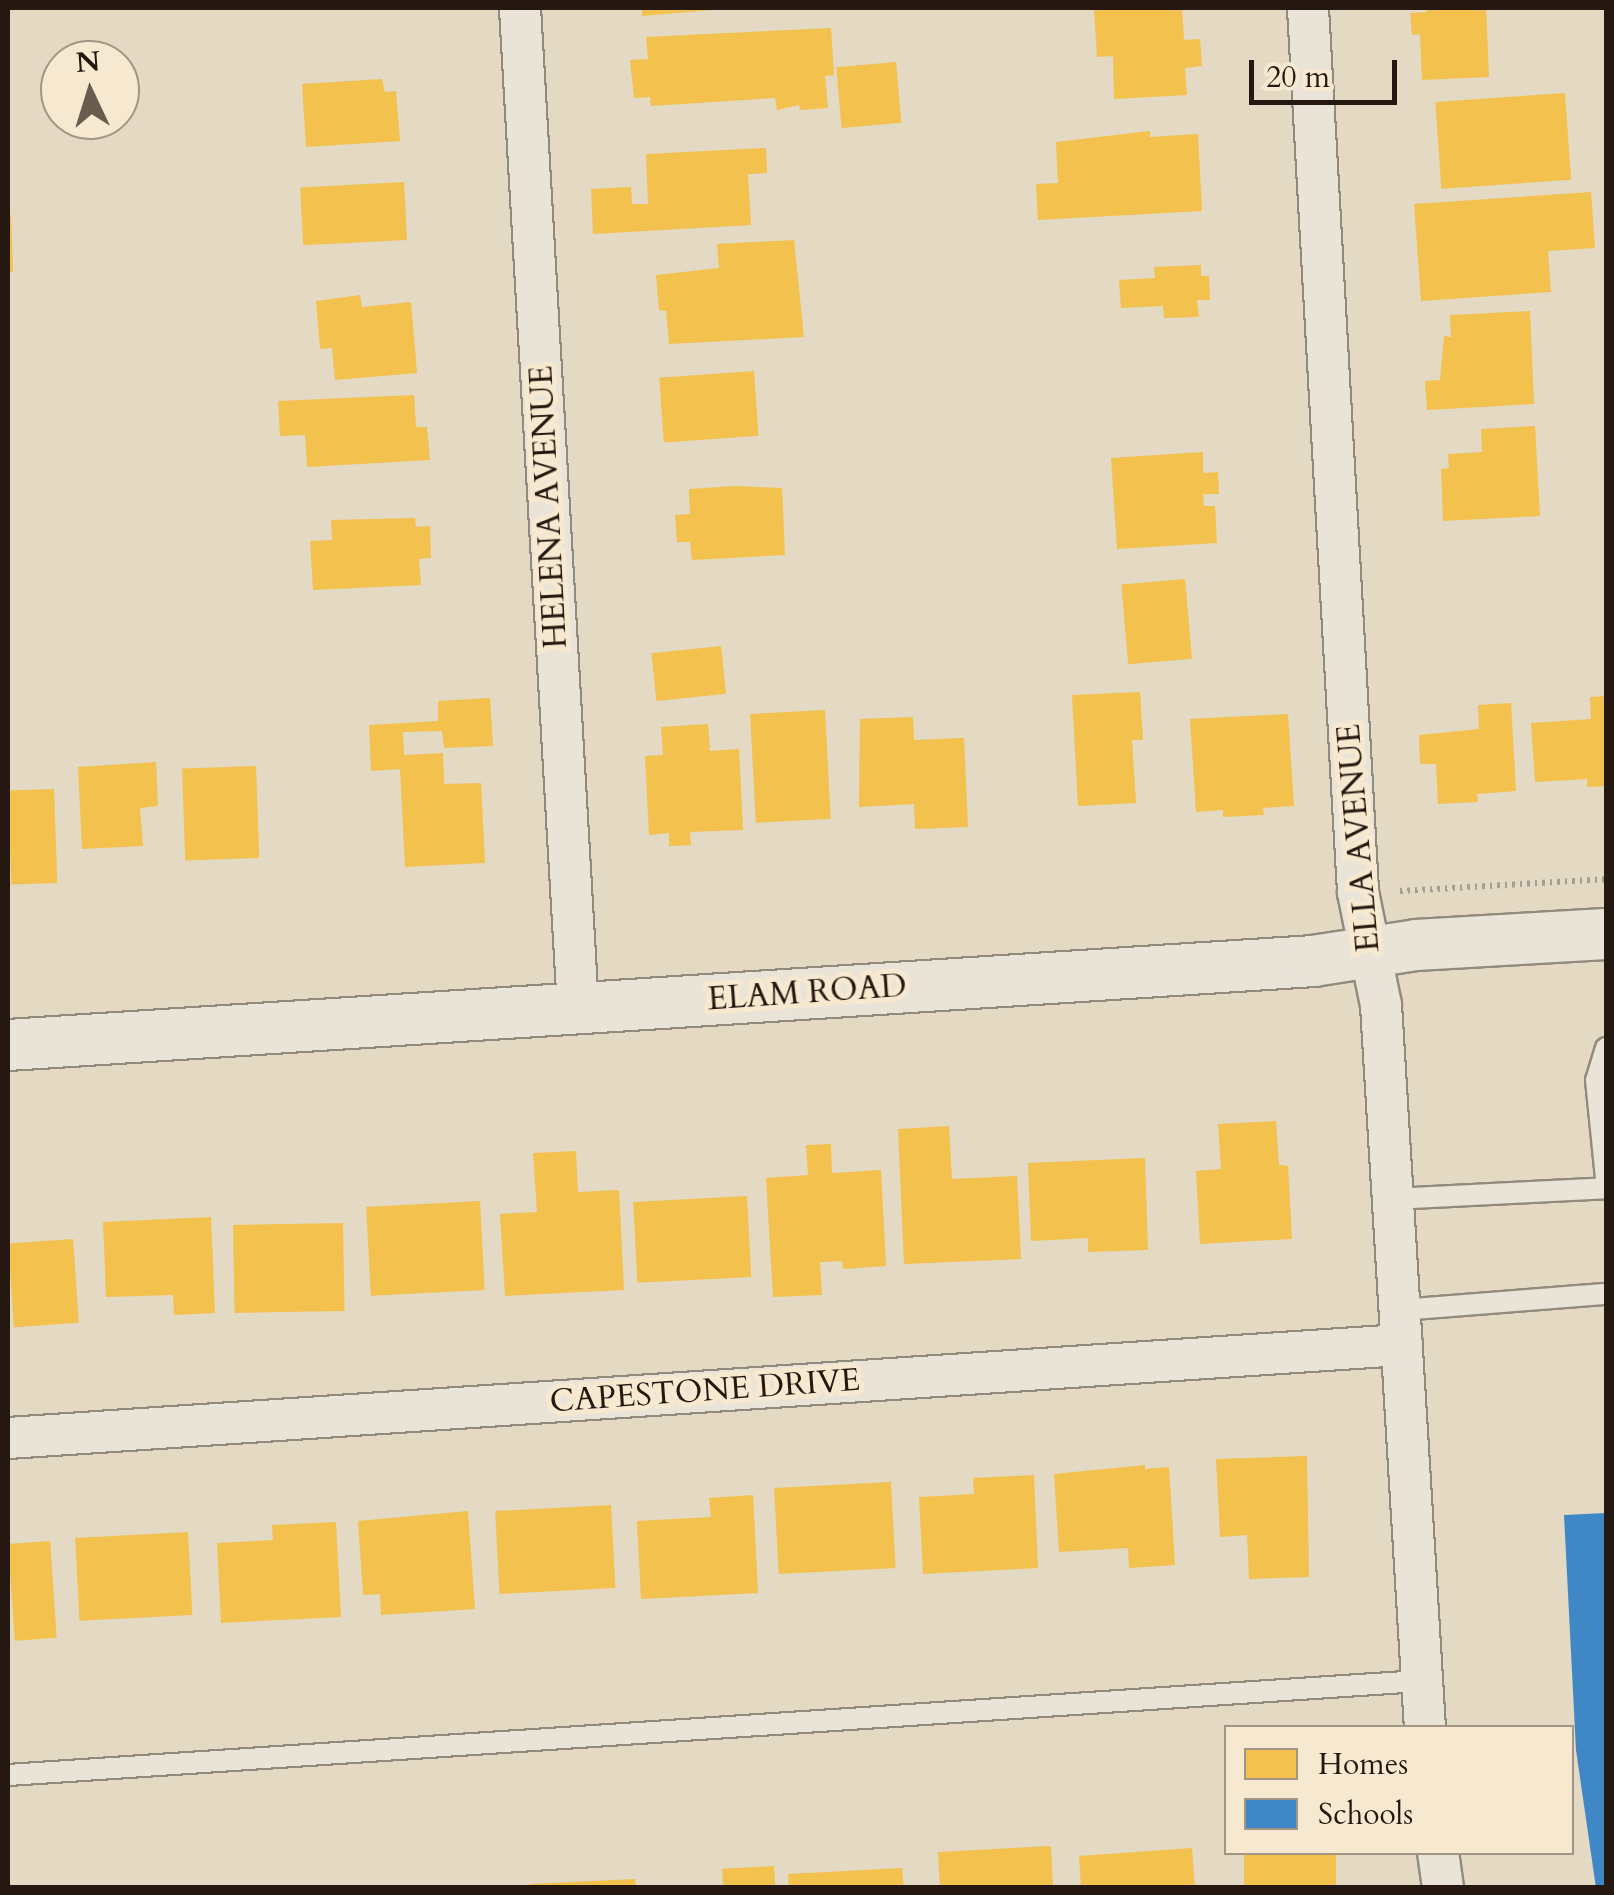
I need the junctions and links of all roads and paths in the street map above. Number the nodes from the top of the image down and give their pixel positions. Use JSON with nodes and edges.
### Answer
{"nodes":[{"id":1,"x":520,"y":8,"type":"edge"},
{"id":2,"x":1308,"y":8,"type":"edge"},
{"id":3,"x":1606,"y":879,"type":"edge"},
{"id":4,"x":1399,"y":892,"type":"dead end"},
{"id":5,"x":1606,"y":934,"type":"edge"},
{"id":6,"x":1368,"y":953,"type":"junction"},
{"id":7,"x":578,"y":1007,"type":"junction"},
{"id":8,"x":8,"y":1045,"type":"edge"},
{"id":9,"x":1606,"y":1048,"type":"edge"},
{"id":10,"x":1606,"y":1178,"type":"edge"},
{"id":11,"x":1606,"y":1188,"type":"edge"},
{"id":12,"x":1392,"y":1199,"type":"junction"},
{"id":13,"x":1606,"y":1294,"type":"edge"},
{"id":14,"x":1401,"y":1327,"type":"junction"},
{"id":15,"x":8,"y":1438,"type":"edge"},
{"id":16,"x":1420,"y":1681,"type":"junction"},
{"id":17,"x":1425,"y":1725,"type":"edge"},
{"id":18,"x":8,"y":1775,"type":"edge"},
{"id":19,"x":1438,"y":1855,"type":"edge"},
{"id":20,"x":1443,"y":1888,"type":"edge"}],
"edges":[{"from":1,"to":7,"type":"street","name":"HELENA AVENUE"},
{"from":2,"to":6,"type":"street","name":"ELLA AVENUE"},
{"from":3,"to":4,"type":"path"},
{"from":5,"to":6,"type":"street","name":"ELAM ROAD"},
{"from":6,"to":7,"type":"street","name":"ELAM ROAD"},
{"from":6,"to":12,"type":"street","name":"ELLA AVENUE"},
{"from":7,"to":8,"type":"street","name":"ELAM ROAD"},
{"from":9,"to":10,"type":"lane"},
{"from":11,"to":12,"type":"lane"},
{"from":12,"to":14,"type":"street","name":"ELLA AVENUE"},
{"from":13,"to":14,"type":"lane"},
{"from":14,"to":15,"type":"street","name":"CAPESTONE DRIVE"},
{"from":14,"to":16,"type":"street","name":"ELLA AVENUE"},
{"from":16,"to":17,"type":"street","name":"ELLA AVENUE"},
{"from":16,"to":18,"type":"lane"},
{"from":19,"to":20,"type":"street"}]}
